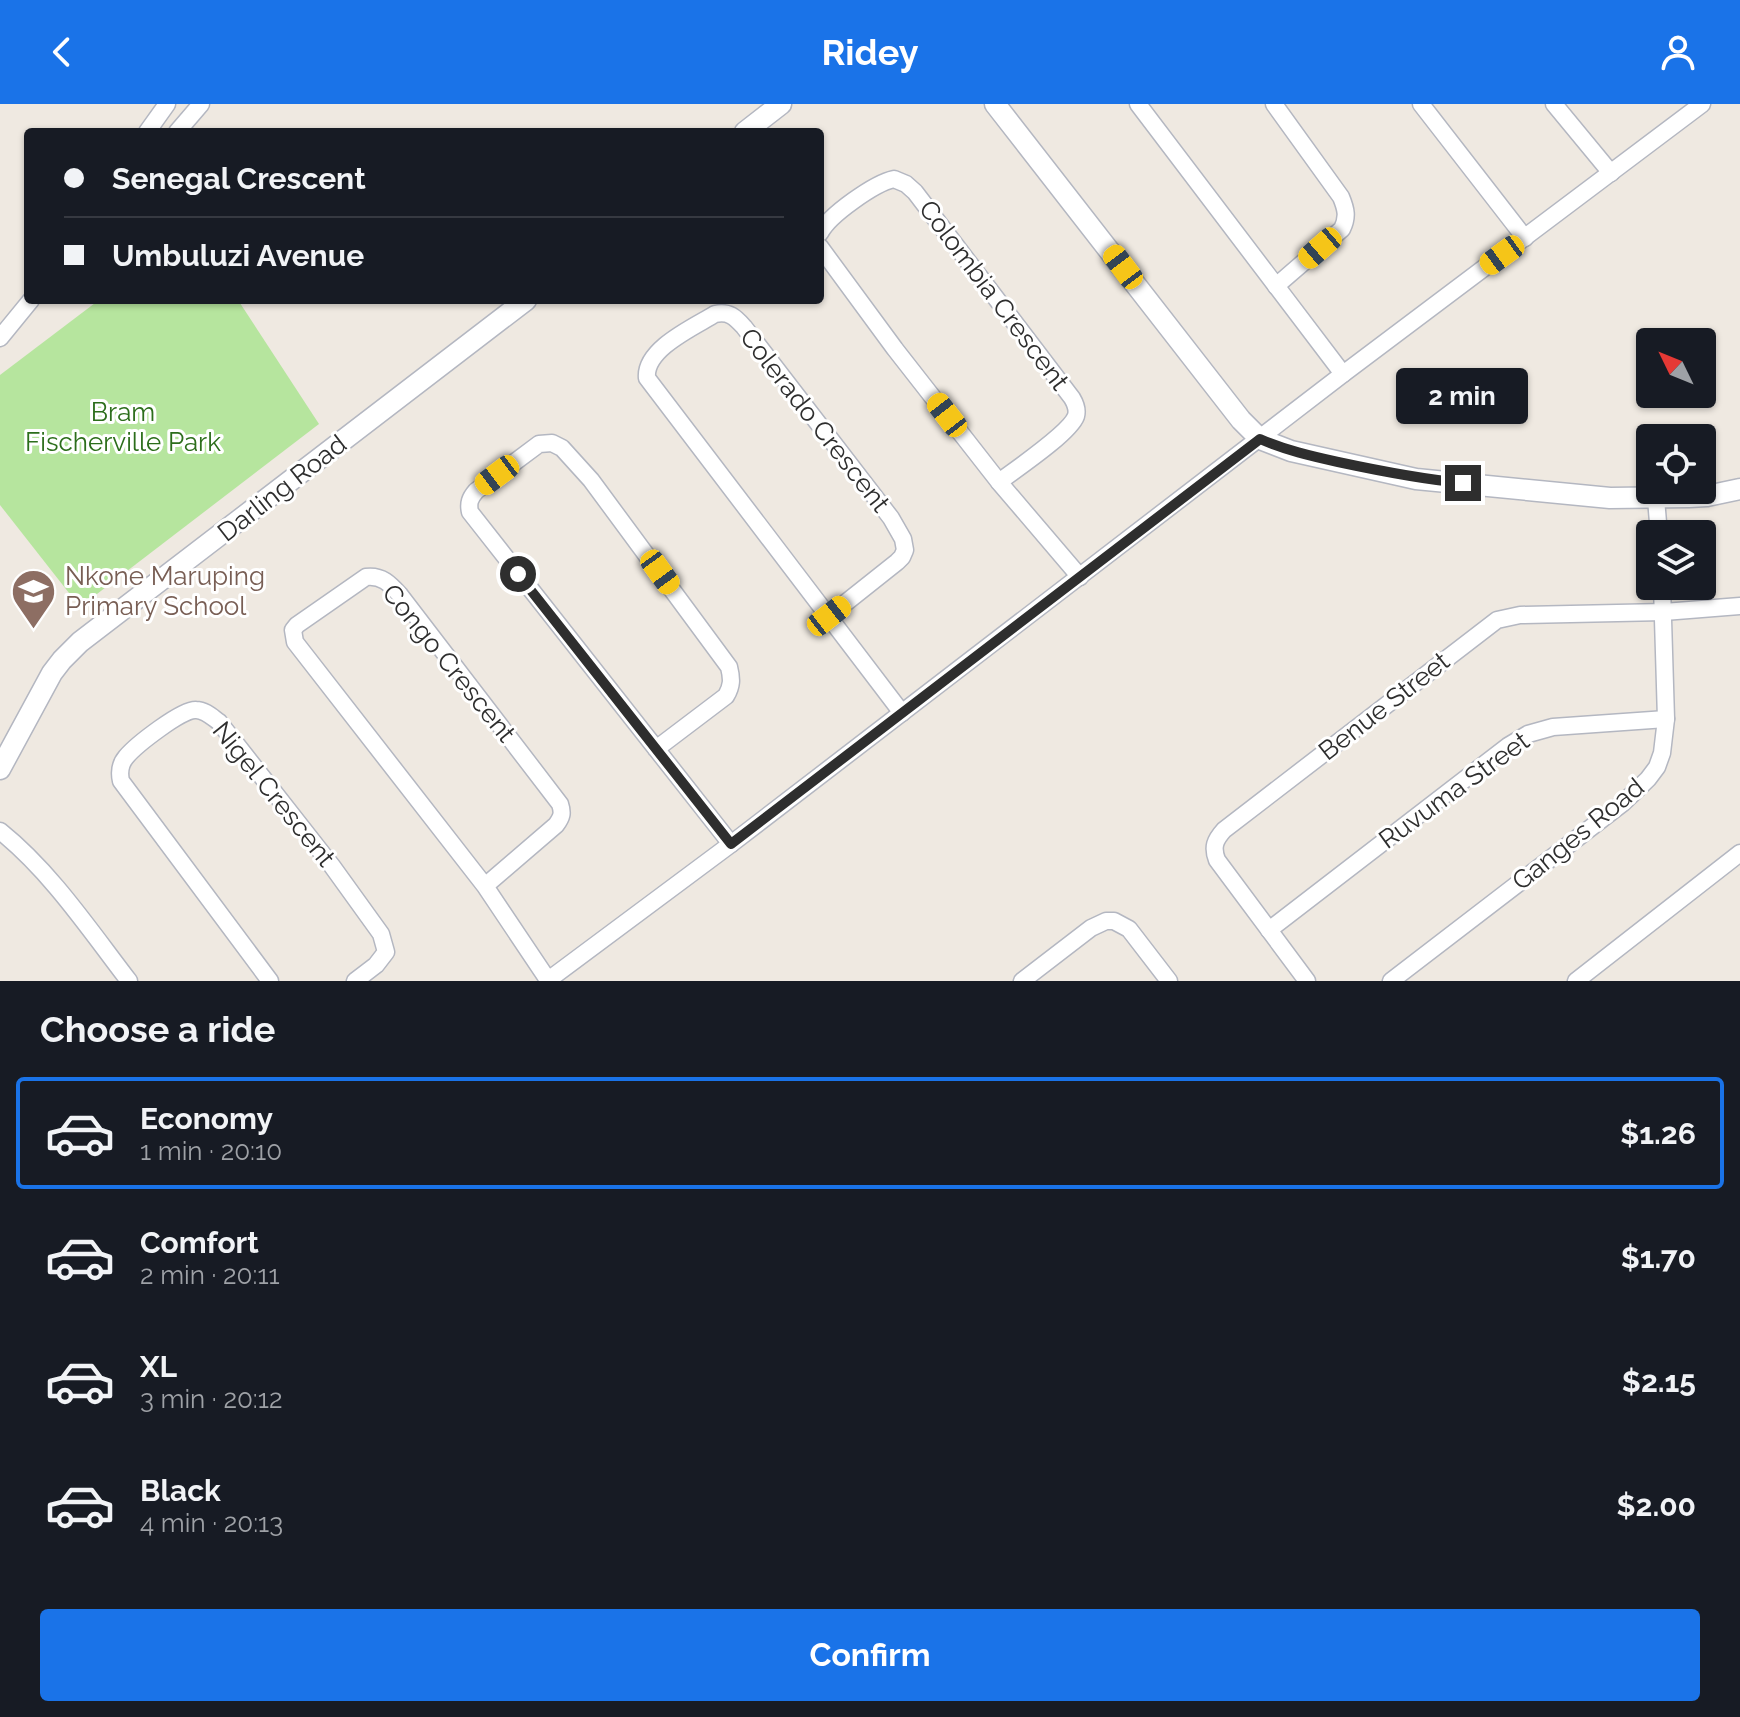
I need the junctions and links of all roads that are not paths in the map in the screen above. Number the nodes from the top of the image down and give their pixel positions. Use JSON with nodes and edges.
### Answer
{"nodes":[{"id":1,"x":167,"y":104,"type":"edge"},
{"id":2,"x":201,"y":104,"type":"edge"},
{"id":3,"x":781,"y":104,"type":"edge"},
{"id":4,"x":995,"y":104,"type":"edge"},
{"id":5,"x":1138,"y":104,"type":"edge"},
{"id":6,"x":1274,"y":104,"type":"edge"},
{"id":7,"x":1421,"y":104,"type":"edge"},
{"id":8,"x":1554,"y":104,"type":"edge"},
{"id":9,"x":1702,"y":104,"type":"edge"},
{"id":10,"x":150,"y":128,"type":"edge"},
{"id":11,"x":180,"y":128,"type":"edge"},
{"id":12,"x":750,"y":128,"type":"edge"},
{"id":13,"x":1611,"y":173,"type":"junction"},
{"id":14,"x":824,"y":227,"type":"edge"},
{"id":15,"x":1525,"y":238,"type":"junction"},
{"id":16,"x":824,"y":252,"type":"edge"},
{"id":17,"x":1276,"y":286,"type":"junction"},
{"id":18,"x":28,"y":304,"type":"edge"},
{"id":19,"x":521,"y":304,"type":"edge"},
{"id":20,"x":0,"y":338,"type":"edge"},
{"id":21,"x":1343,"y":374,"type":"junction"},
{"id":22,"x":1260,"y":439,"type":"junction"},
{"id":23,"x":999,"y":482,"type":"junction"},
{"id":24,"x":1740,"y":489,"type":"edge"},
{"id":25,"x":1716,"y":494,"type":"edge"},
{"id":26,"x":1636,"y":499,"type":"edge"},
{"id":27,"x":1080,"y":577,"type":"junction"},
{"id":28,"x":1663,"y":600,"type":"edge"},
{"id":29,"x":1740,"y":606,"type":"edge"},
{"id":30,"x":1664,"y":612,"type":"junction"},
{"id":31,"x":829,"y":616,"type":"junction"},
{"id":32,"x":902,"y":713,"type":"junction"},
{"id":33,"x":1666,"y":719,"type":"junction"},
{"id":34,"x":656,"y":749,"type":"junction"},
{"id":35,"x":0,"y":769,"type":"edge"},
{"id":36,"x":0,"y":831,"type":"edge"},
{"id":37,"x":731,"y":844,"type":"junction"},
{"id":38,"x":1740,"y":853,"type":"edge"},
{"id":39,"x":485,"y":886,"type":"junction"},
{"id":40,"x":1269,"y":930,"type":"junction"},
{"id":41,"x":547,"y":980,"type":"edge"},
{"id":42,"x":129,"y":981,"type":"edge"},
{"id":43,"x":270,"y":981,"type":"edge"},
{"id":44,"x":355,"y":981,"type":"edge"},
{"id":45,"x":1022,"y":981,"type":"edge"},
{"id":46,"x":1169,"y":981,"type":"edge"},
{"id":47,"x":1307,"y":981,"type":"edge"},
{"id":48,"x":1391,"y":981,"type":"edge"},
{"id":49,"x":1576,"y":981,"type":"edge"}],
"edges":[{"from":1,"to":10,"type":"street"},
{"from":2,"to":11,"type":"street"},
{"from":3,"to":12,"type":"street"},
{"from":4,"to":22,"type":"street"},
{"from":5,"to":17,"type":"street"},
{"from":6,"to":17,"type":"street"},
{"from":7,"to":15,"type":"street"},
{"from":8,"to":13,"type":"street"},
{"from":9,"to":13,"type":"street"},
{"from":13,"to":15,"type":"street"},
{"from":14,"to":23,"type":"street","name":"Colombia Crescent"},
{"from":15,"to":21,"type":"street"},
{"from":16,"to":23,"type":"street"},
{"from":17,"to":21,"type":"street"},
{"from":18,"to":20,"type":"street"},
{"from":19,"to":35,"type":"street","name":"Darling Road"},
{"from":21,"to":22,"type":"street"},
{"from":22,"to":26,"type":"street"},
{"from":22,"to":27,"type":"street"},
{"from":23,"to":27,"type":"street"},
{"from":24,"to":25,"type":"street"},
{"from":27,"to":32,"type":"street"},
{"from":28,"to":30,"type":"street","name":"Ganges Road"},
{"from":29,"to":30,"type":"street","name":"Benue Street"},
{"from":30,"to":33,"type":"street","name":"Ganges Road"},
{"from":30,"to":40,"type":"street","name":"Benue Street"},
{"from":31,"to":31,"type":"street","name":"Colerado Crescent"},
{"from":31,"to":32,"type":"street","name":"Colerado Crescent"},
{"from":32,"to":37,"type":"street"},
{"from":33,"to":40,"type":"street","name":"Ruvuma Street"},
{"from":33,"to":48,"type":"street","name":"Ganges Road"},
{"from":34,"to":34,"type":"street"},
{"from":34,"to":37,"type":"street"},
{"from":36,"to":42,"type":"street"},
{"from":37,"to":41,"type":"street"},
{"from":38,"to":49,"type":"street"},
{"from":39,"to":39,"type":"street","name":"Congo Crescent"},
{"from":39,"to":41,"type":"street","name":"Congo Crescent"},
{"from":40,"to":47,"type":"street","name":"Benue Street"},
{"from":43,"to":44,"type":"street","name":"Nigel Crescent"},
{"from":45,"to":46,"type":"street"}]}
